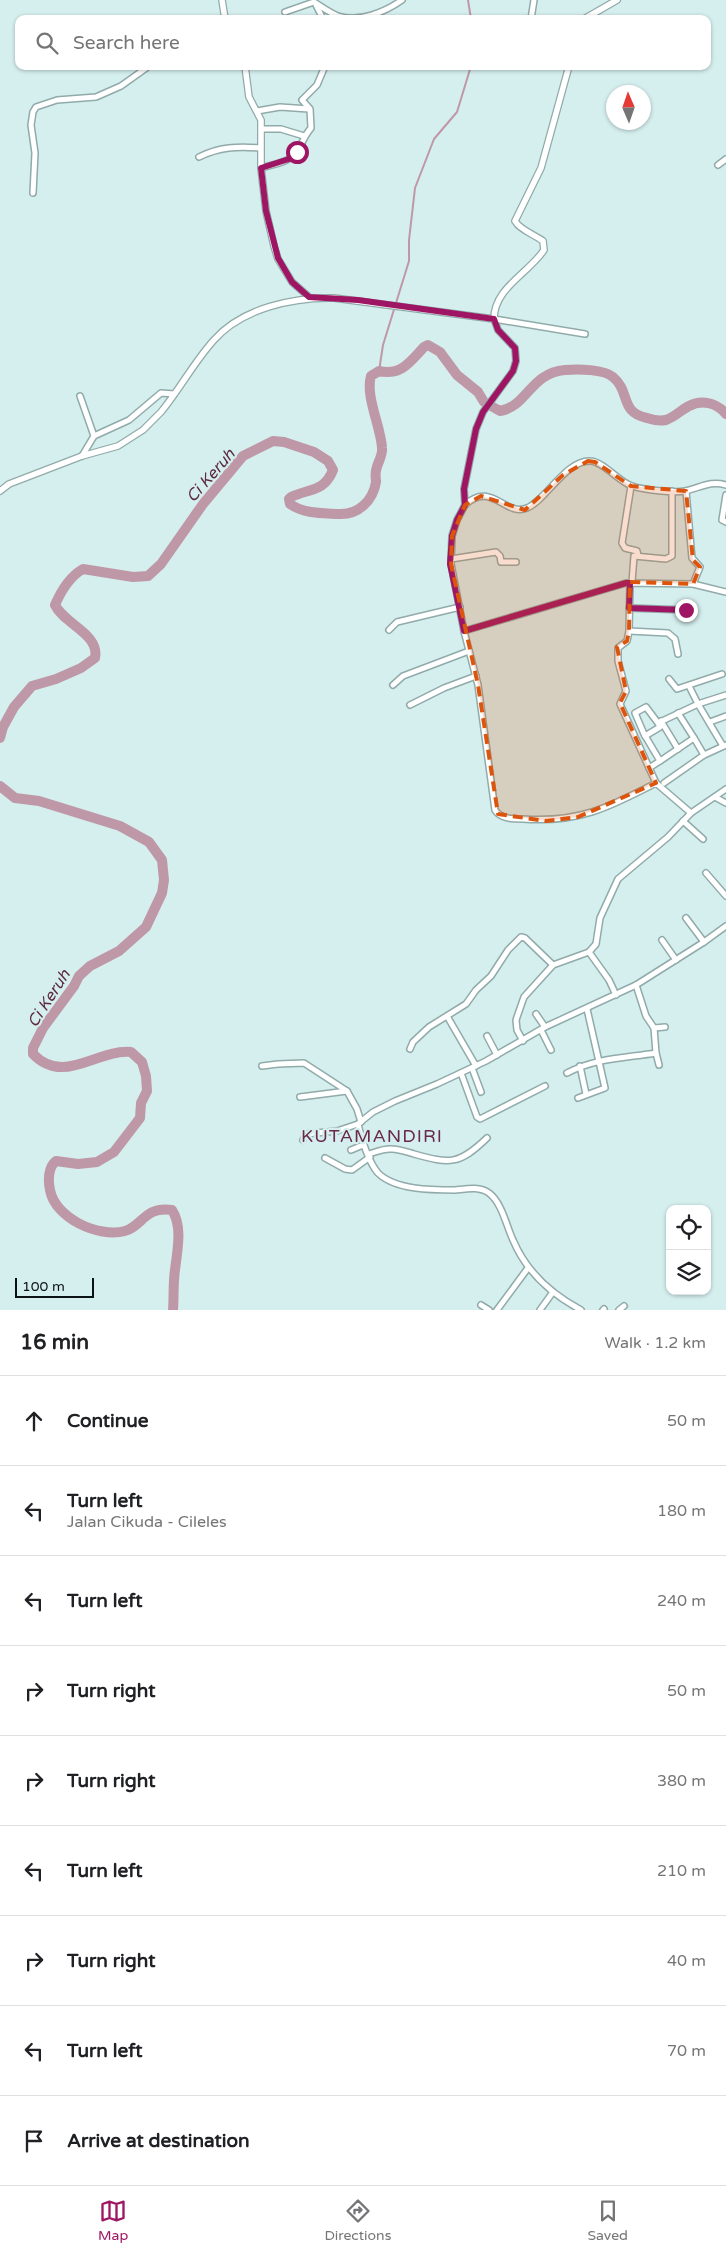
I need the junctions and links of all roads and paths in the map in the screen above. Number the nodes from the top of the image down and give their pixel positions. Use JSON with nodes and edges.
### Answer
{"nodes":[{"id":1,"x":222,"y":0,"type":"edge"},
{"id":2,"x":402,"y":0,"type":"edge"},
{"id":3,"x":534,"y":0,"type":"edge"},
{"id":4,"x":616,"y":0,"type":"edge"},
{"id":5,"x":314,"y":1,"type":"edge"},
{"id":6,"x":285,"y":12,"type":"dead end"},
{"id":7,"x":224,"y":15,"type":"edge"},
{"id":8,"x":321,"y":15,"type":"edge"},
{"id":9,"x":337,"y":15,"type":"edge"},
{"id":10,"x":370,"y":15,"type":"edge"},
{"id":11,"x":532,"y":15,"type":"edge"},
{"id":12,"x":591,"y":15,"type":"edge"},
{"id":13,"x":143,"y":70,"type":"edge"},
{"id":14,"x":246,"y":70,"type":"edge"},
{"id":15,"x":323,"y":70,"type":"edge"},
{"id":16,"x":568,"y":70,"type":"edge"},
{"id":17,"x":310,"y":109,"type":"junction"},
{"id":18,"x":257,"y":111,"type":"junction"},
{"id":19,"x":262,"y":129,"type":"junction"},
{"id":20,"x":304,"y":136,"type":"junction"},
{"id":21,"x":260,"y":148,"type":"junction"},
{"id":22,"x":199,"y":157,"type":"dead end"},
{"id":23,"x":726,"y":159,"type":"edge"},
{"id":24,"x":718,"y":165,"type":"dead end"},
{"id":25,"x":261,"y":168,"type":"junction"},
{"id":26,"x":33,"y":193,"type":"dead end"},
{"id":27,"x":309,"y":297,"type":"junction"},
{"id":28,"x":494,"y":319,"type":"junction"},
{"id":29,"x":585,"y":334,"type":"dead end"},
{"id":30,"x":174,"y":394,"type":"junction"},
{"id":31,"x":80,"y":396,"type":"dead end"},
{"id":32,"x":94,"y":436,"type":"junction"},
{"id":33,"x":82,"y":456,"type":"junction"},
{"id":34,"x":726,"y":485,"type":"edge"},
{"id":35,"x":631,"y":486,"type":"junction"},
{"id":36,"x":0,"y":491,"type":"edge"},
{"id":37,"x":672,"y":491,"type":"junction"},
{"id":38,"x":686,"y":491,"type":"junction"},
{"id":39,"x":726,"y":495,"type":"edge"},
{"id":40,"x":465,"y":505,"type":"junction"},
{"id":41,"x":726,"y":522,"type":"edge"},
{"id":42,"x":638,"y":556,"type":"junction"},
{"id":43,"x":451,"y":559,"type":"junction"},
{"id":44,"x":516,"y":562,"type":"dead end"},
{"id":45,"x":631,"y":582,"type":"junction"},
{"id":46,"x":693,"y":584,"type":"junction"},
{"id":47,"x":726,"y":592,"type":"edge"},
{"id":48,"x":460,"y":607,"type":"junction"},
{"id":49,"x":629,"y":608,"type":"junction"},
{"id":50,"x":686,"y":610,"type":"dead end"},
{"id":51,"x":389,"y":630,"type":"dead end"},
{"id":52,"x":464,"y":631,"type":"junction"},
{"id":53,"x":629,"y":631,"type":"junction"},
{"id":54,"x":469,"y":651,"type":"junction"},
{"id":55,"x":678,"y":654,"type":"dead end"},
{"id":56,"x":722,"y":674,"type":"dead end"},
{"id":57,"x":476,"y":676,"type":"junction"},
{"id":58,"x":669,"y":679,"type":"dead end"},
{"id":59,"x":393,"y":685,"type":"dead end"},
{"id":60,"x":689,"y":686,"type":"junction"},
{"id":61,"x":726,"y":695,"type":"edge"},
{"id":62,"x":698,"y":704,"type":"junction"},
{"id":63,"x":410,"y":705,"type":"dead end"},
{"id":64,"x":678,"y":713,"type":"junction"},
{"id":65,"x":726,"y":716,"type":"edge"},
{"id":66,"x":710,"y":722,"type":"junction"},
{"id":67,"x":661,"y":724,"type":"junction"},
{"id":68,"x":646,"y":736,"type":"junction"},
{"id":69,"x":694,"y":738,"type":"junction"},
{"id":70,"x":725,"y":745,"type":"edge"},
{"id":71,"x":678,"y":749,"type":"junction"},
{"id":72,"x":704,"y":756,"type":"junction"},
{"id":73,"x":660,"y":761,"type":"junction"},
{"id":74,"x":649,"y":768,"type":"junction"},
{"id":75,"x":656,"y":783,"type":"junction"},
{"id":76,"x":664,"y":783,"type":"dead end"},
{"id":77,"x":726,"y":789,"type":"edge"},
{"id":78,"x":715,"y":797,"type":"junction"},
{"id":79,"x":726,"y":803,"type":"edge"},
{"id":80,"x":691,"y":813,"type":"junction"},
{"id":81,"x":683,"y":821,"type":"junction"},
{"id":82,"x":703,"y":839,"type":"dead end"},
{"id":83,"x":706,"y":873,"type":"dead end"},
{"id":84,"x":725,"y":891,"type":"edge"},
{"id":85,"x":686,"y":918,"type":"dead end"},
{"id":86,"x":726,"y":926,"type":"edge"},
{"id":87,"x":662,"y":940,"type":"dead end"},
{"id":88,"x":704,"y":942,"type":"junction"},
{"id":89,"x":589,"y":952,"type":"junction"},
{"id":90,"x":676,"y":960,"type":"junction"},
{"id":91,"x":553,"y":965,"type":"junction"},
{"id":92,"x":636,"y":985,"type":"junction"},
{"id":93,"x":616,"y":995,"type":"junction"},
{"id":94,"x":588,"y":1009,"type":"junction"},
{"id":95,"x":536,"y":1014,"type":"dead end"},
{"id":96,"x":447,"y":1016,"type":"junction"},
{"id":97,"x":665,"y":1027,"type":"dead end"},
{"id":98,"x":543,"y":1028,"type":"junction"},
{"id":99,"x":654,"y":1028,"type":"junction"},
{"id":100,"x":487,"y":1036,"type":"dead end"},
{"id":101,"x":523,"y":1041,"type":"junction"},
{"id":102,"x":410,"y":1049,"type":"dead end"},
{"id":103,"x":552,"y":1050,"type":"dead end"},
{"id":104,"x":656,"y":1053,"type":"junction"},
{"id":105,"x":497,"y":1055,"type":"junction"},
{"id":106,"x":600,"y":1061,"type":"junction"},
{"id":107,"x":659,"y":1065,"type":"dead end"},
{"id":108,"x":262,"y":1066,"type":"dead end"},
{"id":109,"x":580,"y":1066,"type":"junction"},
{"id":110,"x":474,"y":1067,"type":"junction"},
{"id":111,"x":461,"y":1073,"type":"junction"},
{"id":112,"x":567,"y":1073,"type":"dead end"},
{"id":113,"x":545,"y":1086,"type":"dead end"},
{"id":114,"x":347,"y":1091,"type":"junction"},
{"id":115,"x":481,"y":1092,"type":"dead end"},
{"id":116,"x":586,"y":1094,"type":"junction"},
{"id":117,"x":300,"y":1098,"type":"dead end"},
{"id":118,"x":578,"y":1098,"type":"dead end"},
{"id":119,"x":359,"y":1123,"type":"junction"},
{"id":120,"x":487,"y":1138,"type":"dead end"},
{"id":121,"x":303,"y":1140,"type":"dead end"},
{"id":122,"x":363,"y":1145,"type":"junction"},
{"id":123,"x":351,"y":1150,"type":"dead end"},
{"id":124,"x":370,"y":1155,"type":"junction"},
{"id":125,"x":325,"y":1158,"type":"dead end"},
{"id":126,"x":528,"y":1268,"type":"junction"},
{"id":127,"x":554,"y":1292,"type":"junction"},
{"id":128,"x":480,"y":1305,"type":"dead end"},
{"id":129,"x":489,"y":1310,"type":"edge"},
{"id":130,"x":497,"y":1310,"type":"edge"},
{"id":131,"x":540,"y":1310,"type":"edge"},
{"id":132,"x":580,"y":1310,"type":"edge"}],
"edges":[{"from":1,"to":7,"type":"street"},
{"from":2,"to":10,"type":"street"},
{"from":3,"to":11,"type":"street"},
{"from":4,"to":12,"type":"street"},
{"from":5,"to":6,"type":"street"},
{"from":5,"to":8,"type":"street"},
{"from":5,"to":9,"type":"street"},
{"from":13,"to":26,"type":"street"},
{"from":14,"to":18,"type":"street"},
{"from":15,"to":17,"type":"street"},
{"from":16,"to":28,"type":"street"},
{"from":17,"to":18,"type":"street"},
{"from":17,"to":20,"type":"street"},
{"from":18,"to":19,"type":"street"},
{"from":19,"to":20,"type":"street"},
{"from":19,"to":21,"type":"street"},
{"from":20,"to":25,"type":"street"},
{"from":21,"to":22,"type":"street"},
{"from":21,"to":25,"type":"street"},
{"from":23,"to":24,"type":"street"},
{"from":25,"to":27,"type":"street"},
{"from":27,"to":28,"type":"street"},
{"from":27,"to":30,"type":"street"},
{"from":28,"to":29,"type":"street"},
{"from":28,"to":40,"type":"street"},
{"from":30,"to":32,"type":"street"},
{"from":30,"to":33,"type":"street"},
{"from":31,"to":32,"type":"street"},
{"from":32,"to":33,"type":"street"},
{"from":33,"to":36,"type":"street"},
{"from":34,"to":38,"type":"street"},
{"from":35,"to":37,"type":"street"},
{"from":35,"to":40,"type":"street"},
{"from":35,"to":42,"type":"street"},
{"from":37,"to":38,"type":"street"},
{"from":37,"to":42,"type":"street"},
{"from":38,"to":46,"type":"street"},
{"from":39,"to":41,"type":"street"},
{"from":40,"to":43,"type":"street"},
{"from":42,"to":45,"type":"street"},
{"from":43,"to":44,"type":"street"},
{"from":43,"to":48,"type":"street"},
{"from":45,"to":46,"type":"street"},
{"from":45,"to":49,"type":"street"},
{"from":45,"to":52,"type":"street"},
{"from":46,"to":47,"type":"street"},
{"from":48,"to":51,"type":"street"},
{"from":48,"to":52,"type":"street"},
{"from":49,"to":50,"type":"street"},
{"from":49,"to":53,"type":"street"},
{"from":52,"to":54,"type":"street"},
{"from":53,"to":55,"type":"street"},
{"from":53,"to":74,"type":"street"},
{"from":54,"to":57,"type":"street"},
{"from":54,"to":59,"type":"street"},
{"from":56,"to":60,"type":"street"},
{"from":57,"to":63,"type":"street"},
{"from":57,"to":75,"type":"street"},
{"from":58,"to":60,"type":"street"},
{"from":60,"to":62,"type":"street"},
{"from":61,"to":62,"type":"street"},
{"from":62,"to":64,"type":"street"},
{"from":62,"to":66,"type":"street"},
{"from":64,"to":67,"type":"street"},
{"from":64,"to":69,"type":"street"},
{"from":65,"to":66,"type":"street"},
{"from":66,"to":70,"type":"street"},
{"from":67,"to":68,"type":"street"},
{"from":67,"to":68,"type":"street"},
{"from":67,"to":71,"type":"street"},
{"from":68,"to":73,"type":"street"},
{"from":69,"to":71,"type":"street"},
{"from":69,"to":72,"type":"street"},
{"from":70,"to":72,"type":"street"},
{"from":71,"to":73,"type":"street"},
{"from":72,"to":76,"type":"street"},
{"from":73,"to":74,"type":"street"},
{"from":74,"to":75,"type":"street"},
{"from":75,"to":80,"type":"street"},
{"from":77,"to":78,"type":"street"},
{"from":78,"to":79,"type":"street"},
{"from":78,"to":80,"type":"street"},
{"from":80,"to":81,"type":"street"},
{"from":81,"to":82,"type":"street"},
{"from":81,"to":89,"type":"street"},
{"from":83,"to":84,"type":"street"},
{"from":85,"to":88,"type":"street"},
{"from":86,"to":88,"type":"street"},
{"from":87,"to":90,"type":"street"},
{"from":88,"to":90,"type":"street"},
{"from":89,"to":91,"type":"street"},
{"from":89,"to":93,"type":"street"},
{"from":90,"to":92,"type":"street"},
{"from":91,"to":96,"type":"street"},
{"from":91,"to":101,"type":"street"},
{"from":92,"to":93,"type":"street"},
{"from":92,"to":99,"type":"street"},
{"from":93,"to":94,"type":"street"},
{"from":94,"to":98,"type":"street"},
{"from":94,"to":106,"type":"street"},
{"from":95,"to":98,"type":"street"},
{"from":96,"to":102,"type":"street"},
{"from":96,"to":110,"type":"street"},
{"from":97,"to":99,"type":"street"},
{"from":98,"to":101,"type":"street"},
{"from":98,"to":103,"type":"street"},
{"from":99,"to":104,"type":"street"},
{"from":100,"to":105,"type":"street"},
{"from":101,"to":105,"type":"street"},
{"from":104,"to":106,"type":"street"},
{"from":104,"to":107,"type":"street"},
{"from":105,"to":110,"type":"street"},
{"from":106,"to":109,"type":"street"},
{"from":106,"to":116,"type":"street"},
{"from":108,"to":114,"type":"street"},
{"from":109,"to":112,"type":"street"},
{"from":109,"to":116,"type":"street"},
{"from":110,"to":111,"type":"street"},
{"from":110,"to":115,"type":"street"},
{"from":111,"to":113,"type":"street"},
{"from":111,"to":119,"type":"street"},
{"from":114,"to":117,"type":"street"},
{"from":114,"to":119,"type":"street"},
{"from":116,"to":118,"type":"street"},
{"from":119,"to":121,"type":"street"},
{"from":119,"to":122,"type":"street"},
{"from":120,"to":124,"type":"street"},
{"from":122,"to":123,"type":"street"},
{"from":122,"to":124,"type":"street"},
{"from":124,"to":125,"type":"street"},
{"from":124,"to":126,"type":"street"},
{"from":126,"to":127,"type":"street"},
{"from":126,"to":130,"type":"street"},
{"from":127,"to":131,"type":"street"},
{"from":127,"to":132,"type":"street"},
{"from":128,"to":129,"type":"street"}]}
